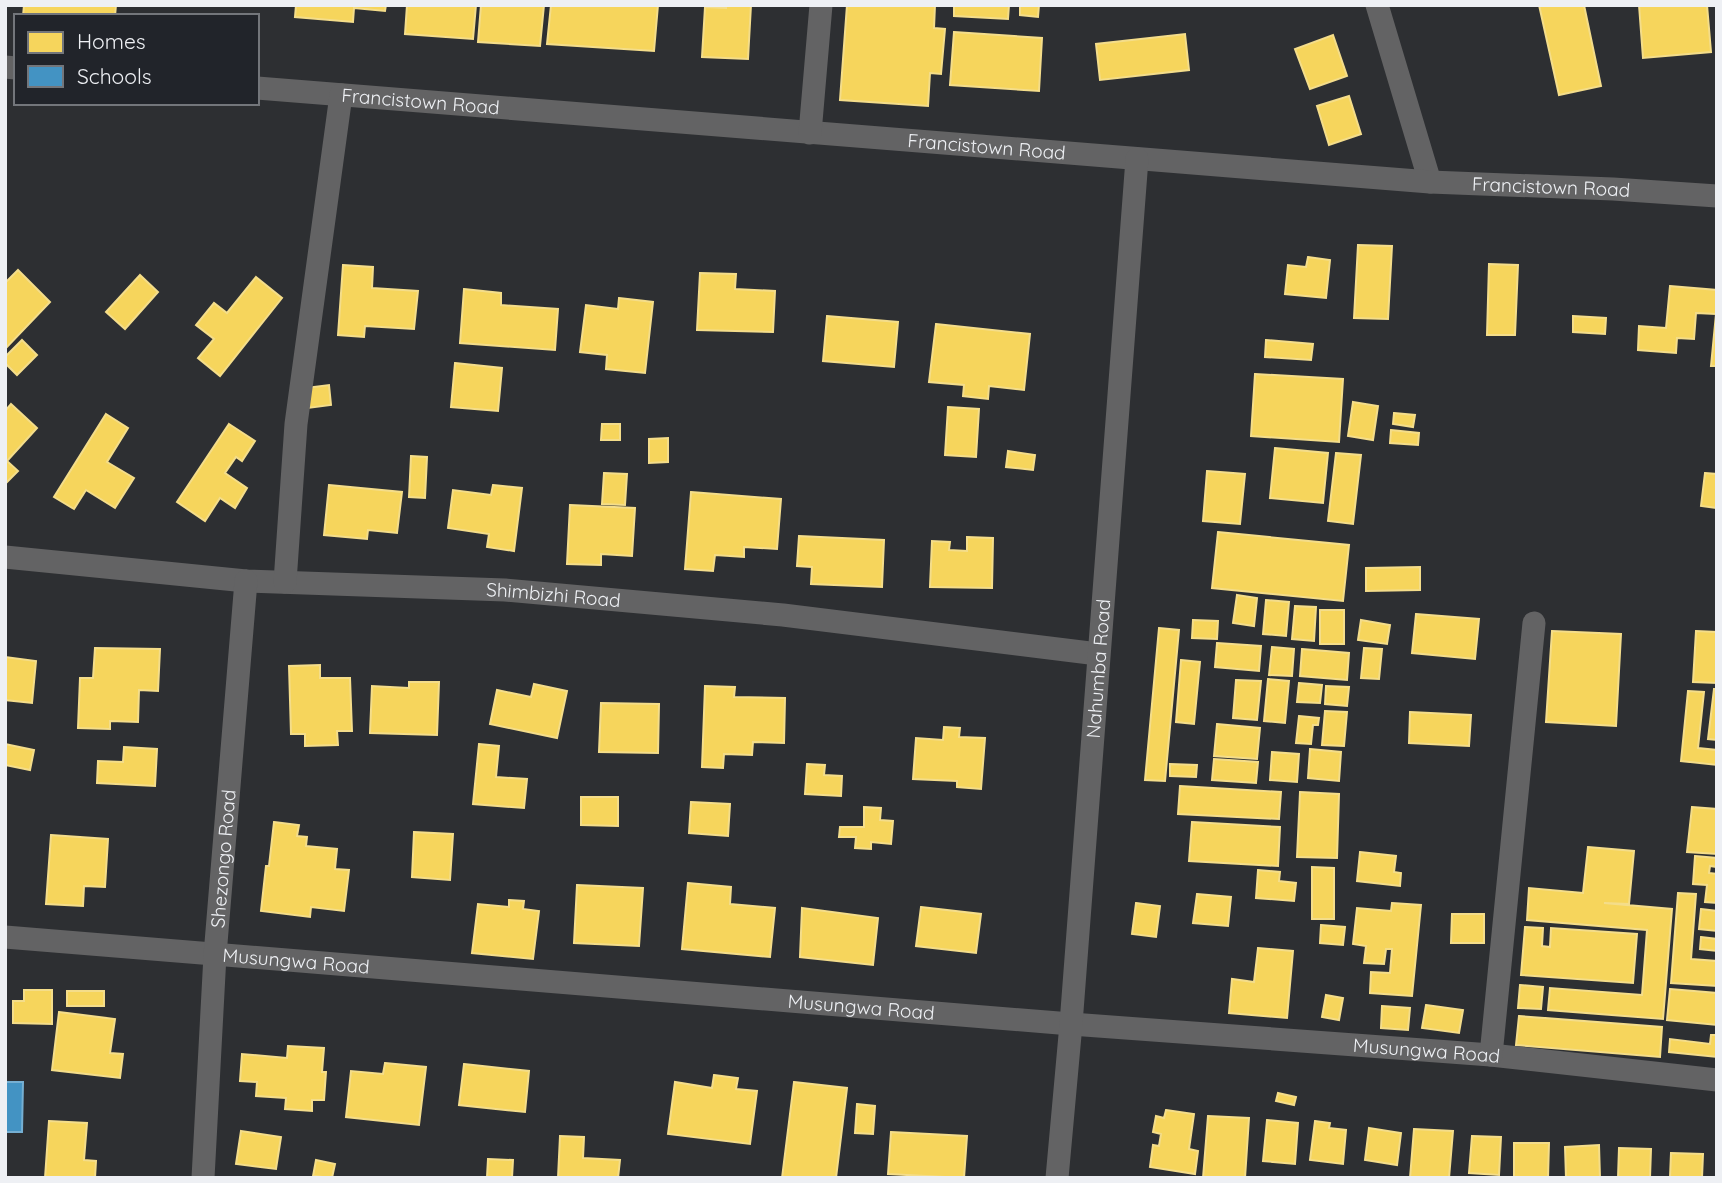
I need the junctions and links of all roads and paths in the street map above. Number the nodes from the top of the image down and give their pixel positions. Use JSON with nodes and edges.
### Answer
{"nodes":[{"id":1,"x":821,"y":5,"type":"edge"},
{"id":2,"x":1377,"y":5,"type":"edge"},
{"id":3,"x":259,"y":88,"type":"edge"},
{"id":4,"x":341,"y":94,"type":"junction"},
{"id":5,"x":810,"y":133,"type":"junction"},
{"id":6,"x":1137,"y":159,"type":"junction"},
{"id":7,"x":1430,"y":182,"type":"junction"},
{"id":8,"x":1717,"y":196,"type":"edge"},
{"id":9,"x":5,"y":557,"type":"edge"},
{"id":10,"x":246,"y":581,"type":"junction"},
{"id":11,"x":285,"y":582,"type":"junction"},
{"id":12,"x":1534,"y":623,"type":"dead end"},
{"id":13,"x":1098,"y":654,"type":"junction"},
{"id":14,"x":5,"y":937,"type":"edge"},
{"id":15,"x":215,"y":955,"type":"junction"},
{"id":16,"x":1071,"y":1024,"type":"junction"},
{"id":17,"x":1491,"y":1055,"type":"junction"},
{"id":18,"x":1717,"y":1080,"type":"edge"},
{"id":19,"x":203,"y":1178,"type":"edge"},
{"id":20,"x":1057,"y":1178,"type":"edge"}],
"edges":[{"from":1,"to":5,"type":"street"},
{"from":2,"to":7,"type":"street"},
{"from":3,"to":4,"type":"street","name":"Francistown Road"},
{"from":4,"to":5,"type":"street","name":"Francistown Road"},
{"from":4,"to":11,"type":"street"},
{"from":5,"to":6,"type":"street","name":"Francistown Road"},
{"from":6,"to":7,"type":"street","name":"Francistown Road"},
{"from":6,"to":13,"type":"street","name":"Nahumba Road"},
{"from":7,"to":8,"type":"street","name":"Francistown Road"},
{"from":9,"to":10,"type":"street","name":"Shimbizhi Road"},
{"from":10,"to":11,"type":"street","name":"Shimbizhi Road"},
{"from":10,"to":15,"type":"street","name":"Shezongo Road"},
{"from":11,"to":13,"type":"street","name":"Shimbizhi Road"},
{"from":12,"to":17,"type":"street"},
{"from":13,"to":16,"type":"street","name":"Nahumba Road"},
{"from":14,"to":15,"type":"street","name":"Musungwa Road"},
{"from":15,"to":16,"type":"street","name":"Musungwa Road"},
{"from":15,"to":19,"type":"street","name":"Shezongo Road"},
{"from":16,"to":17,"type":"street","name":"Musungwa Road"},
{"from":16,"to":20,"type":"street","name":"Nahumba Road"},
{"from":17,"to":18,"type":"street","name":"Musungwa Road"}]}
